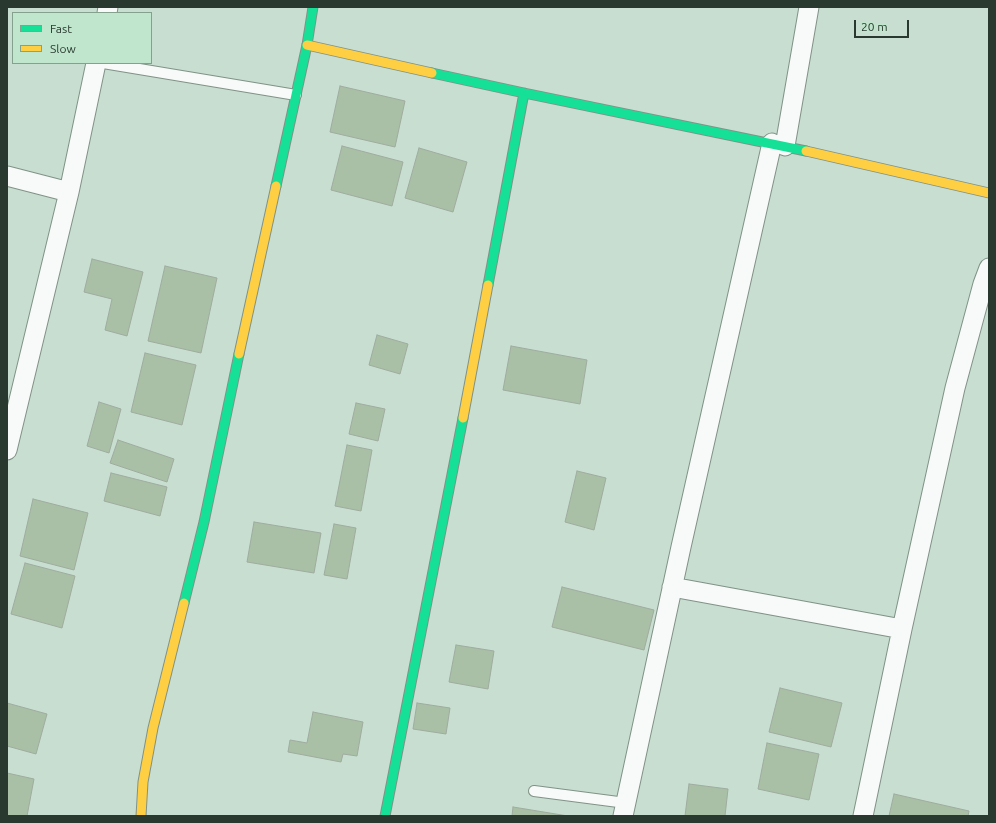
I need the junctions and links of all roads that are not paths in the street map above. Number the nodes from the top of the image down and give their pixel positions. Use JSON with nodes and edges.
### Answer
{"nodes":[{"id":1,"x":314,"y":7,"type":"edge"},
{"id":2,"x":809,"y":7,"type":"edge"},
{"id":3,"x":307,"y":45,"type":"junction"},
{"id":4,"x":96,"y":64,"type":"edge"},
{"id":5,"x":109,"y":64,"type":"edge"},
{"id":6,"x":524,"y":93,"type":"junction"},
{"id":7,"x":296,"y":95,"type":"junction"},
{"id":8,"x":779,"y":145,"type":"junction"},
{"id":9,"x":7,"y":176,"type":"edge"},
{"id":10,"x":68,"y":192,"type":"junction"},
{"id":11,"x":989,"y":193,"type":"edge"},
{"id":12,"x":989,"y":268,"type":"edge"},
{"id":13,"x":7,"y":450,"type":"edge"},
{"id":14,"x":672,"y":587,"type":"junction"},
{"id":15,"x":902,"y":629,"type":"junction"},
{"id":16,"x":534,"y":791,"type":"dead end"},
{"id":17,"x":625,"y":810,"type":"edge"},
{"id":18,"x":141,"y":816,"type":"edge"},
{"id":19,"x":385,"y":816,"type":"edge"},
{"id":20,"x":862,"y":816,"type":"edge"}],
"edges":[{"from":1,"to":3,"type":"street"},
{"from":2,"to":8,"type":"street"},
{"from":3,"to":6,"type":"street"},
{"from":3,"to":7,"type":"street"},
{"from":4,"to":10,"type":"street"},
{"from":5,"to":7,"type":"lane"},
{"from":6,"to":8,"type":"street"},
{"from":6,"to":19,"type":"street"},
{"from":7,"to":18,"type":"street"},
{"from":8,"to":11,"type":"street"},
{"from":8,"to":14,"type":"street"},
{"from":9,"to":10,"type":"street"},
{"from":10,"to":13,"type":"street"},
{"from":12,"to":15,"type":"street"},
{"from":14,"to":15,"type":"street"},
{"from":14,"to":17,"type":"street"},
{"from":15,"to":20,"type":"street"},
{"from":16,"to":17,"type":"lane"}]}
